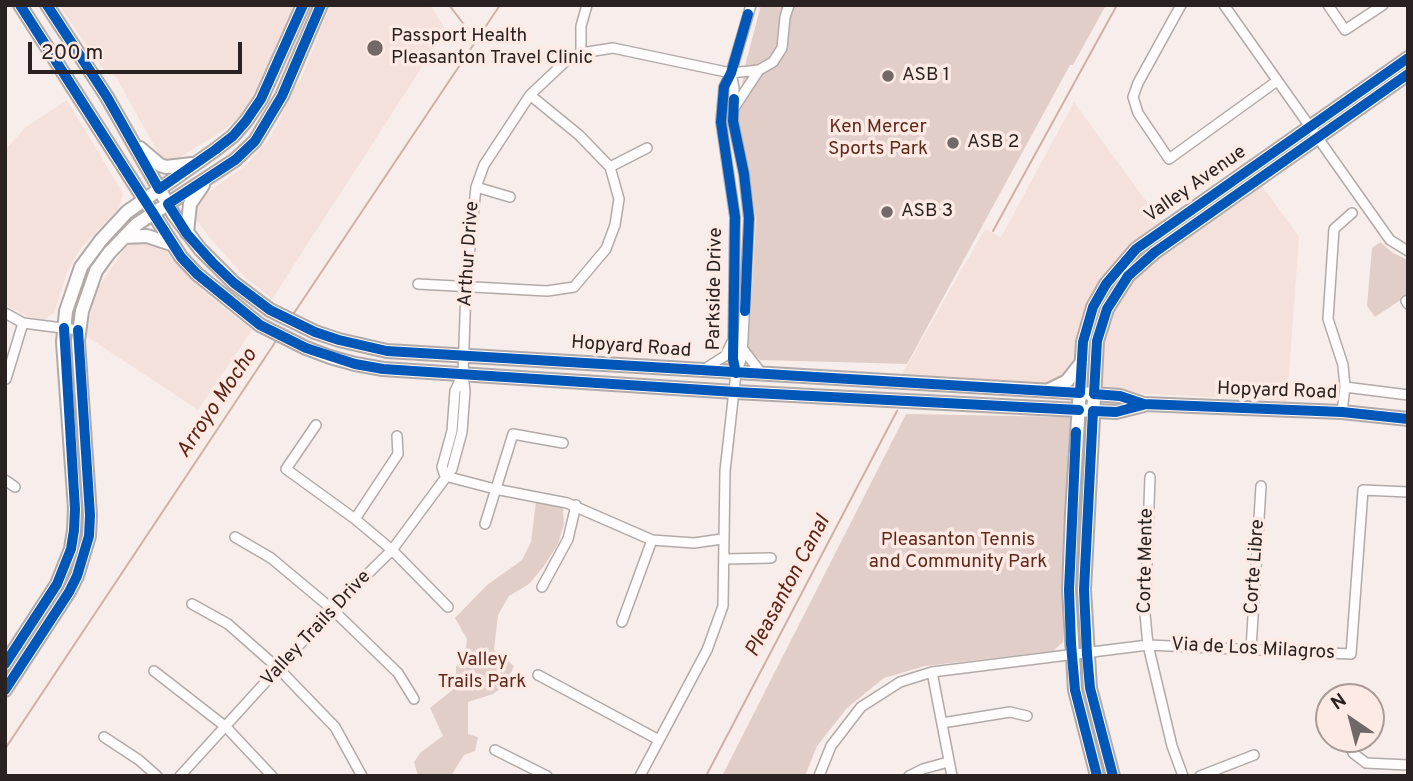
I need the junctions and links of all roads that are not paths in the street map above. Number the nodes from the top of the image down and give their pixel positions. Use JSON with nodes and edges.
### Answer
{"nodes":[{"id":1,"x":20,"y":5,"type":"edge"},
{"id":2,"x":47,"y":5,"type":"edge"},
{"id":3,"x":303,"y":5,"type":"edge"},
{"id":4,"x":321,"y":5,"type":"edge"},
{"id":5,"x":587,"y":5,"type":"edge"},
{"id":6,"x":751,"y":5,"type":"edge"},
{"id":7,"x":789,"y":5,"type":"edge"},
{"id":8,"x":1181,"y":5,"type":"edge"},
{"id":9,"x":1224,"y":5,"type":"edge"},
{"id":10,"x":1328,"y":5,"type":"edge"},
{"id":11,"x":1382,"y":5,"type":"edge"},
{"id":12,"x":581,"y":53,"type":"junction"},
{"id":13,"x":1408,"y":58,"type":"edge"},
{"id":14,"x":759,"y":70,"type":"junction"},
{"id":15,"x":731,"y":73,"type":"junction"},
{"id":16,"x":1408,"y":74,"type":"edge"},
{"id":17,"x":1277,"y":81,"type":"junction"},
{"id":18,"x":530,"y":95,"type":"junction"},
{"id":19,"x":734,"y":109,"type":"junction"},
{"id":20,"x":1313,"y":133,"type":"junction"},
{"id":21,"x":131,"y":140,"type":"junction"},
{"id":22,"x":647,"y":148,"type":"dead end"},
{"id":23,"x":196,"y":163,"type":"junction"},
{"id":24,"x":610,"y":167,"type":"junction"},
{"id":25,"x":209,"y":178,"type":"junction"},
{"id":26,"x":476,"y":187,"type":"junction"},
{"id":27,"x":159,"y":189,"type":"junction"},
{"id":28,"x":510,"y":197,"type":"dead end"},
{"id":29,"x":143,"y":200,"type":"junction"},
{"id":30,"x":168,"y":204,"type":"junction"},
{"id":31,"x":1352,"y":213,"type":"dead end"},
{"id":32,"x":152,"y":214,"type":"junction"},
{"id":33,"x":187,"y":233,"type":"junction"},
{"id":34,"x":124,"y":237,"type":"junction"},
{"id":35,"x":171,"y":244,"type":"junction"},
{"id":36,"x":1408,"y":251,"type":"edge"},
{"id":37,"x":418,"y":284,"type":"dead end"},
{"id":38,"x":466,"y":288,"type":"junction"},
{"id":39,"x":5,"y":313,"type":"edge"},
{"id":40,"x":23,"y":323,"type":"junction"},
{"id":41,"x":64,"y":328,"type":"junction"},
{"id":42,"x":78,"y":330,"type":"junction"},
{"id":43,"x":733,"y":340,"type":"junction"},
{"id":44,"x":743,"y":348,"type":"junction"},
{"id":45,"x":464,"y":355,"type":"junction"},
{"id":46,"x":1082,"y":362,"type":"junction"},
{"id":47,"x":1096,"y":363,"type":"junction"},
{"id":48,"x":702,"y":370,"type":"junction"},
{"id":49,"x":736,"y":373,"type":"junction"},
{"id":50,"x":762,"y":374,"type":"junction"},
{"id":51,"x":463,"y":375,"type":"junction"},
{"id":52,"x":6,"y":379,"type":"edge"},
{"id":53,"x":1345,"y":387,"type":"junction"},
{"id":54,"x":1047,"y":390,"type":"junction"},
{"id":55,"x":735,"y":392,"type":"junction"},
{"id":56,"x":1080,"y":393,"type":"junction"},
{"id":57,"x":1094,"y":394,"type":"junction"},
{"id":58,"x":1408,"y":395,"type":"edge"},
{"id":59,"x":1120,"y":396,"type":"junction"},
{"id":60,"x":1144,"y":404,"type":"junction"},
{"id":61,"x":1049,"y":407,"type":"junction"},
{"id":62,"x":1079,"y":410,"type":"junction"},
{"id":63,"x":1093,"y":411,"type":"junction"},
{"id":64,"x":1116,"y":412,"type":"junction"},
{"id":65,"x":1342,"y":412,"type":"junction"},
{"id":66,"x":1408,"y":419,"type":"edge"},
{"id":67,"x":316,"y":425,"type":"dead end"},
{"id":68,"x":1076,"y":432,"type":"junction"},
{"id":69,"x":397,"y":436,"type":"dead end"},
{"id":70,"x":563,"y":443,"type":"dead end"},
{"id":71,"x":1090,"y":447,"type":"junction"},
{"id":72,"x":445,"y":476,"type":"junction"},
{"id":73,"x":1150,"y":477,"type":"dead end"},
{"id":74,"x":5,"y":480,"type":"edge"},
{"id":75,"x":1261,"y":486,"type":"dead end"},
{"id":76,"x":15,"y":487,"type":"dead end"},
{"id":77,"x":495,"y":489,"type":"junction"},
{"id":78,"x":1408,"y":492,"type":"edge"},
{"id":79,"x":576,"y":505,"type":"junction"},
{"id":80,"x":355,"y":519,"type":"junction"},
{"id":81,"x":485,"y":524,"type":"dead end"},
{"id":82,"x":234,"y":537,"type":"dead end"},
{"id":83,"x":722,"y":539,"type":"junction"},
{"id":84,"x":652,"y":540,"type":"junction"},
{"id":85,"x":392,"y":550,"type":"junction"},
{"id":86,"x":771,"y":558,"type":"dead end"},
{"id":87,"x":725,"y":559,"type":"junction"},
{"id":88,"x":542,"y":587,"type":"dead end"},
{"id":89,"x":192,"y":604,"type":"dead end"},
{"id":90,"x":448,"y":607,"type":"dead end"},
{"id":91,"x":332,"y":609,"type":"junction"},
{"id":92,"x":622,"y":622,"type":"dead end"},
{"id":93,"x":1148,"y":645,"type":"junction"},
{"id":94,"x":1251,"y":649,"type":"junction"},
{"id":95,"x":1087,"y":654,"type":"junction"},
{"id":96,"x":1072,"y":656,"type":"junction"},
{"id":97,"x":5,"y":664,"type":"edge"},
{"id":98,"x":279,"y":669,"type":"junction"},
{"id":99,"x":154,"y":671,"type":"dead end"},
{"id":100,"x":932,"y":672,"type":"junction"},
{"id":101,"x":538,"y":675,"type":"dead end"},
{"id":102,"x":5,"y":690,"type":"edge"},
{"id":103,"x":414,"y":699,"type":"dead end"},
{"id":104,"x":1027,"y":716,"type":"dead end"},
{"id":105,"x":942,"y":723,"type":"junction"},
{"id":106,"x":226,"y":727,"type":"junction"},
{"id":107,"x":104,"y":737,"type":"dead end"},
{"id":108,"x":659,"y":740,"type":"junction"},
{"id":109,"x":495,"y":750,"type":"dead end"},
{"id":110,"x":1353,"y":753,"type":"dead end"},
{"id":111,"x":1254,"y":755,"type":"dead end"},
{"id":112,"x":948,"y":762,"type":"junction"},
{"id":113,"x":1408,"y":765,"type":"edge"},
{"id":114,"x":157,"y":776,"type":"edge"},
{"id":115,"x":180,"y":776,"type":"edge"},
{"id":116,"x":272,"y":776,"type":"edge"},
{"id":117,"x":362,"y":776,"type":"edge"},
{"id":118,"x":547,"y":776,"type":"edge"},
{"id":119,"x":640,"y":776,"type":"edge"},
{"id":120,"x":819,"y":776,"type":"edge"},
{"id":121,"x":909,"y":776,"type":"edge"},
{"id":122,"x":952,"y":776,"type":"edge"},
{"id":123,"x":1097,"y":776,"type":"edge"},
{"id":124,"x":1113,"y":776,"type":"edge"},
{"id":125,"x":1183,"y":776,"type":"edge"},
{"id":126,"x":1200,"y":776,"type":"edge"}],
"edges":[{"from":1,"to":29,"type":"main road","name":"Hopyard Road"},
{"from":2,"to":21,"type":"main road","name":"Hopyard Road"},
{"from":3,"to":23,"type":"main road"},
{"from":4,"to":25,"type":"main road"},
{"from":5,"to":12,"type":"street"},
{"from":6,"to":15,"type":"street","name":"Parkside Drive"},
{"from":7,"to":14,"type":"street"},
{"from":8,"to":17,"type":"street"},
{"from":9,"to":17,"type":"street"},
{"from":10,"to":11,"type":"street"},
{"from":12,"to":15,"type":"street","name":"Arthur Drive"},
{"from":12,"to":18,"type":"street","name":"Arthur Drive"},
{"from":13,"to":20,"type":"main road","name":"Valley Avenue"},
{"from":14,"to":15,"type":"street","name":"Arthur Drive"},
{"from":14,"to":19,"type":"street"},
{"from":15,"to":19,"type":"street","name":"Parkside Drive"},
{"from":15,"to":43,"type":"street","name":"Parkside Drive"},
{"from":16,"to":20,"type":"main road","name":"Valley Avenue"},
{"from":17,"to":20,"type":"street"},
{"from":18,"to":24,"type":"street"},
{"from":18,"to":26,"type":"street","name":"Arthur Drive"},
{"from":19,"to":44,"type":"street","name":"Parkside Drive"},
{"from":20,"to":36,"type":"street"},
{"from":20,"to":46,"type":"main road","name":"Valley Avenue"},
{"from":20,"to":47,"type":"main road","name":"Valley Avenue"},
{"from":21,"to":23,"type":"main road"},
{"from":21,"to":27,"type":"main road","name":"Hopyard Road"},
{"from":22,"to":24,"type":"street"},
{"from":23,"to":27,"type":"main road"},
{"from":24,"to":38,"type":"street"},
{"from":25,"to":30,"type":"main road"},
{"from":25,"to":33,"type":"main road"},
{"from":26,"to":28,"type":"street"},
{"from":26,"to":38,"type":"street","name":"Arthur Drive"},
{"from":27,"to":29,"type":"main road"},
{"from":27,"to":30,"type":"main road","name":"Hopyard Road"},
{"from":29,"to":32,"type":"main road","name":"Hopyard Road"},
{"from":29,"to":41,"type":"main road"},
{"from":30,"to":32,"type":"main road"},
{"from":30,"to":33,"type":"main road","name":"Hopyard Road"},
{"from":31,"to":53,"type":"street"},
{"from":32,"to":34,"type":"main road"},
{"from":32,"to":35,"type":"main road","name":"Hopyard Road"},
{"from":33,"to":45,"type":"main road","name":"Hopyard Road"},
{"from":34,"to":35,"type":"main road"},
{"from":34,"to":42,"type":"main road"},
{"from":35,"to":51,"type":"main road","name":"Hopyard Road"},
{"from":37,"to":38,"type":"street"},
{"from":38,"to":45,"type":"street","name":"Arthur Drive"},
{"from":39,"to":40,"type":"street"},
{"from":40,"to":41,"type":"street"},
{"from":40,"to":52,"type":"street"},
{"from":41,"to":42,"type":"street"},
{"from":41,"to":97,"type":"main road"},
{"from":42,"to":102,"type":"main road"},
{"from":43,"to":48,"type":"street"},
{"from":43,"to":49,"type":"street","name":"Parkside Drive"},
{"from":44,"to":49,"type":"street","name":"Parkside Drive"},
{"from":44,"to":50,"type":"street"},
{"from":45,"to":48,"type":"main road","name":"Hopyard Road"},
{"from":45,"to":51,"type":"street","name":"Valley Trails Drive"},
{"from":46,"to":54,"type":"main road"},
{"from":46,"to":56,"type":"main road","name":"Valley Avenue"},
{"from":47,"to":57,"type":"main road","name":"Valley Avenue"},
{"from":47,"to":59,"type":"main road"},
{"from":48,"to":49,"type":"main road","name":"Hopyard Road"},
{"from":49,"to":50,"type":"main road","name":"Hopyard Road"},
{"from":49,"to":55,"type":"street"},
{"from":50,"to":54,"type":"main road","name":"Hopyard Road"},
{"from":51,"to":55,"type":"main road","name":"Hopyard Road"},
{"from":51,"to":72,"type":"street","name":"Valley Trails Drive"},
{"from":53,"to":58,"type":"street","name":"Hopyard Road"},
{"from":53,"to":65,"type":"street"},
{"from":54,"to":56,"type":"main road","name":"Hopyard Road"},
{"from":55,"to":61,"type":"main road","name":"Hopyard Road"},
{"from":55,"to":83,"type":"street"},
{"from":56,"to":57,"type":"main road","name":"Hopyard Road"},
{"from":56,"to":62,"type":"main road","name":"Valley Avenue"},
{"from":57,"to":59,"type":"main road","name":"Hopyard Road"},
{"from":57,"to":63,"type":"main road","name":"Valley Avenue"},
{"from":59,"to":60,"type":"main road","name":"Hopyard Road"},
{"from":60,"to":64,"type":"main road","name":"Hopyard Road"},
{"from":60,"to":65,"type":"main road","name":"Hopyard Road"},
{"from":61,"to":62,"type":"main road","name":"Hopyard Road"},
{"from":61,"to":68,"type":"main road"},
{"from":62,"to":63,"type":"main road","name":"Hopyard Road"},
{"from":62,"to":68,"type":"main road","name":"Valley Avenue"},
{"from":63,"to":64,"type":"main road","name":"Hopyard Road"},
{"from":63,"to":71,"type":"main road","name":"Valley Avenue"},
{"from":64,"to":71,"type":"main road"},
{"from":65,"to":66,"type":"main road","name":"Hopyard Road"},
{"from":67,"to":80,"type":"street"},
{"from":68,"to":96,"type":"main road","name":"Valley Avenue"},
{"from":69,"to":80,"type":"street"},
{"from":70,"to":77,"type":"street"},
{"from":71,"to":95,"type":"main road","name":"Valley Avenue"},
{"from":72,"to":77,"type":"street"},
{"from":72,"to":85,"type":"street","name":"Valley Trails Drive"},
{"from":73,"to":93,"type":"street","name":"Corte Mente"},
{"from":74,"to":76,"type":"street"},
{"from":75,"to":94,"type":"street","name":"Corte Libre"},
{"from":77,"to":79,"type":"street"},
{"from":77,"to":81,"type":"street"},
{"from":78,"to":94,"type":"street","name":"Via de Los Milagros"},
{"from":79,"to":84,"type":"street"},
{"from":79,"to":88,"type":"street"},
{"from":80,"to":85,"type":"street"},
{"from":82,"to":91,"type":"street"},
{"from":83,"to":84,"type":"street"},
{"from":83,"to":87,"type":"street"},
{"from":84,"to":92,"type":"street"},
{"from":85,"to":90,"type":"street"},
{"from":85,"to":91,"type":"street","name":"Valley Trails Drive"},
{"from":86,"to":87,"type":"street"},
{"from":87,"to":108,"type":"street"},
{"from":89,"to":98,"type":"street"},
{"from":91,"to":98,"type":"street","name":"Valley Trails Drive"},
{"from":91,"to":103,"type":"street"},
{"from":93,"to":94,"type":"street","name":"Via de Los Milagros"},
{"from":93,"to":95,"type":"street","name":"Via de Los Milagros"},
{"from":93,"to":125,"type":"street","name":"Corte Mente"},
{"from":95,"to":96,"type":"street","name":"Via de Los Milagros"},
{"from":95,"to":124,"type":"main road","name":"Valley Avenue"},
{"from":96,"to":100,"type":"street","name":"Via de Los Milagros"},
{"from":96,"to":123,"type":"main road","name":"Valley Avenue"},
{"from":98,"to":106,"type":"street","name":"Valley Trails Drive"},
{"from":98,"to":117,"type":"street"},
{"from":99,"to":106,"type":"street"},
{"from":100,"to":105,"type":"street"},
{"from":100,"to":120,"type":"street","name":"Via de Los Milagros"},
{"from":101,"to":108,"type":"street"},
{"from":104,"to":105,"type":"street"},
{"from":105,"to":112,"type":"street"},
{"from":106,"to":115,"type":"street","name":"Valley Trails Drive"},
{"from":106,"to":116,"type":"street"},
{"from":107,"to":114,"type":"street"},
{"from":108,"to":119,"type":"street"},
{"from":109,"to":118,"type":"street"},
{"from":110,"to":113,"type":"street"},
{"from":111,"to":126,"type":"street"},
{"from":112,"to":121,"type":"street"},
{"from":112,"to":122,"type":"street"}]}
